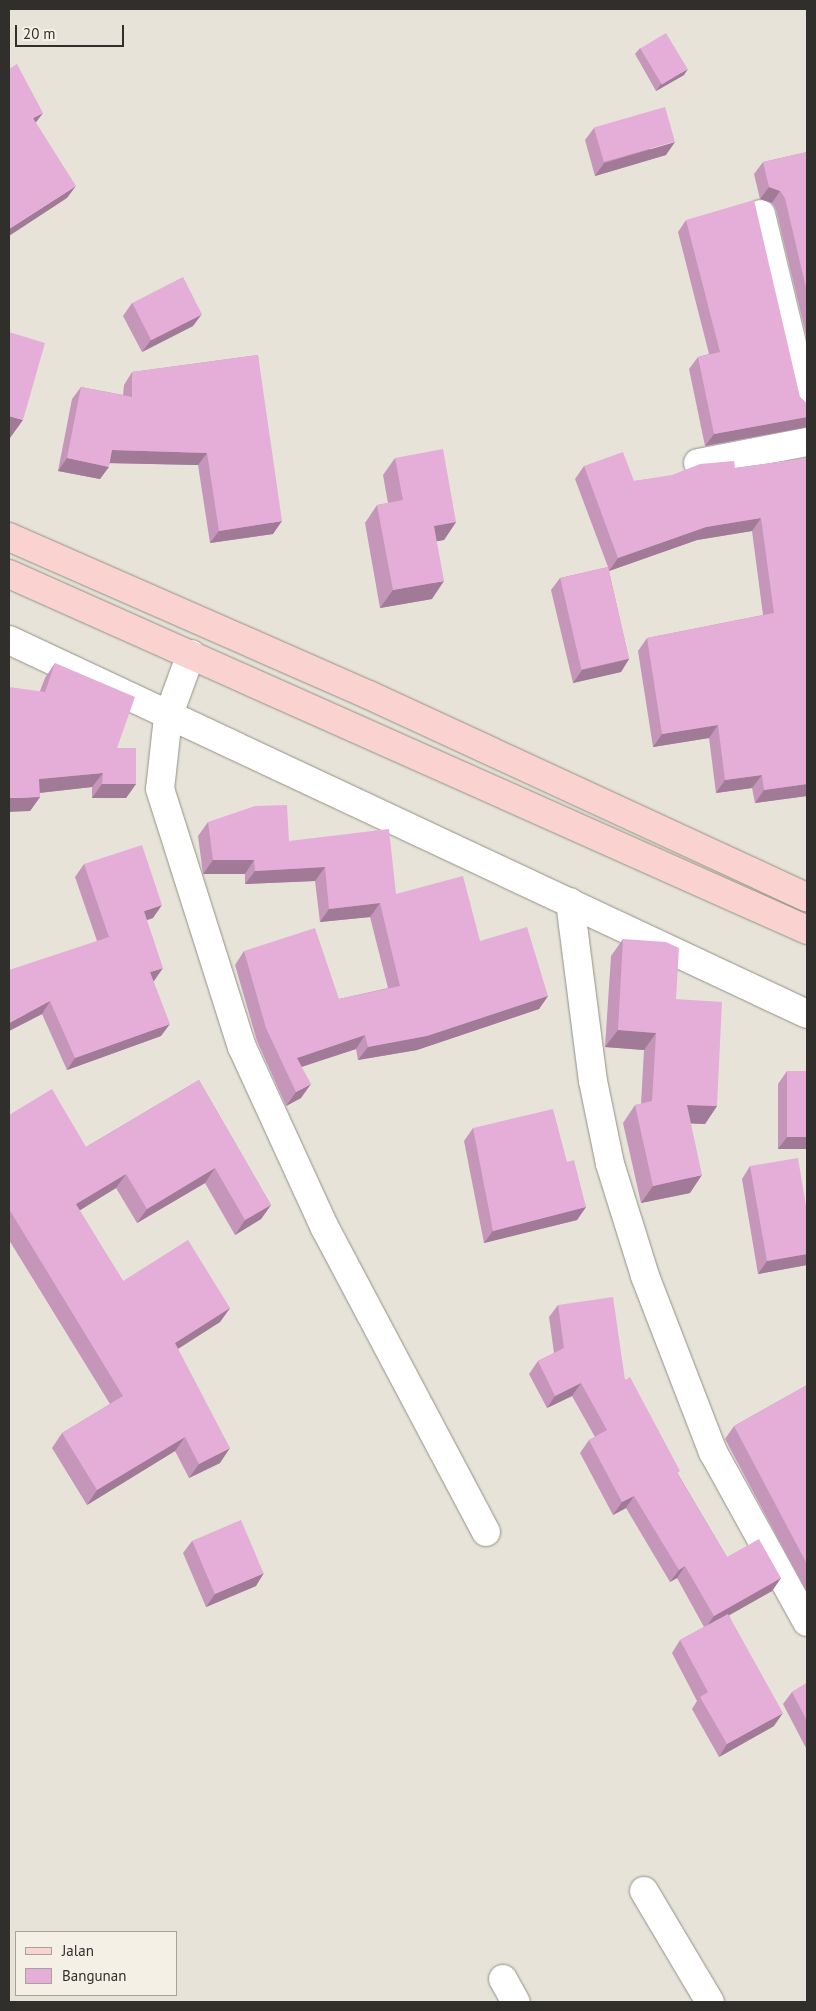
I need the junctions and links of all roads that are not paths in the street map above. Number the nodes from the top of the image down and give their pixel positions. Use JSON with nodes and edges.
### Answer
{"nodes":[{"id":1,"x":761,"y":214,"type":"dead end"},
{"id":2,"x":807,"y":404,"type":"edge"},
{"id":3,"x":807,"y":442,"type":"edge"},
{"id":4,"x":698,"y":463,"type":"edge"},
{"id":5,"x":9,"y":537,"type":"edge"},
{"id":6,"x":9,"y":574,"type":"edge"},
{"id":7,"x":9,"y":640,"type":"edge"},
{"id":8,"x":188,"y":662,"type":"junction"},
{"id":9,"x":171,"y":712,"type":"junction"},
{"id":10,"x":807,"y":897,"type":"edge"},
{"id":11,"x":570,"y":902,"type":"junction"},
{"id":12,"x":807,"y":930,"type":"edge"},
{"id":13,"x":807,"y":1014,"type":"edge"},
{"id":14,"x":486,"y":1532,"type":"dead end"},
{"id":15,"x":807,"y":1622,"type":"edge"},
{"id":16,"x":644,"y":1891,"type":"dead end"},
{"id":17,"x":710,"y":2002,"type":"edge"}],
"edges":[{"from":1,"to":2,"type":"street"},
{"from":3,"to":4,"type":"street"},
{"from":5,"to":10,"type":"main road"},
{"from":6,"to":8,"type":"main road"},
{"from":7,"to":9,"type":"street"},
{"from":8,"to":9,"type":"street"},
{"from":8,"to":12,"type":"main road"},
{"from":9,"to":11,"type":"street"},
{"from":9,"to":14,"type":"street"},
{"from":11,"to":13,"type":"street"},
{"from":11,"to":15,"type":"street"},
{"from":16,"to":17,"type":"street"}]}
